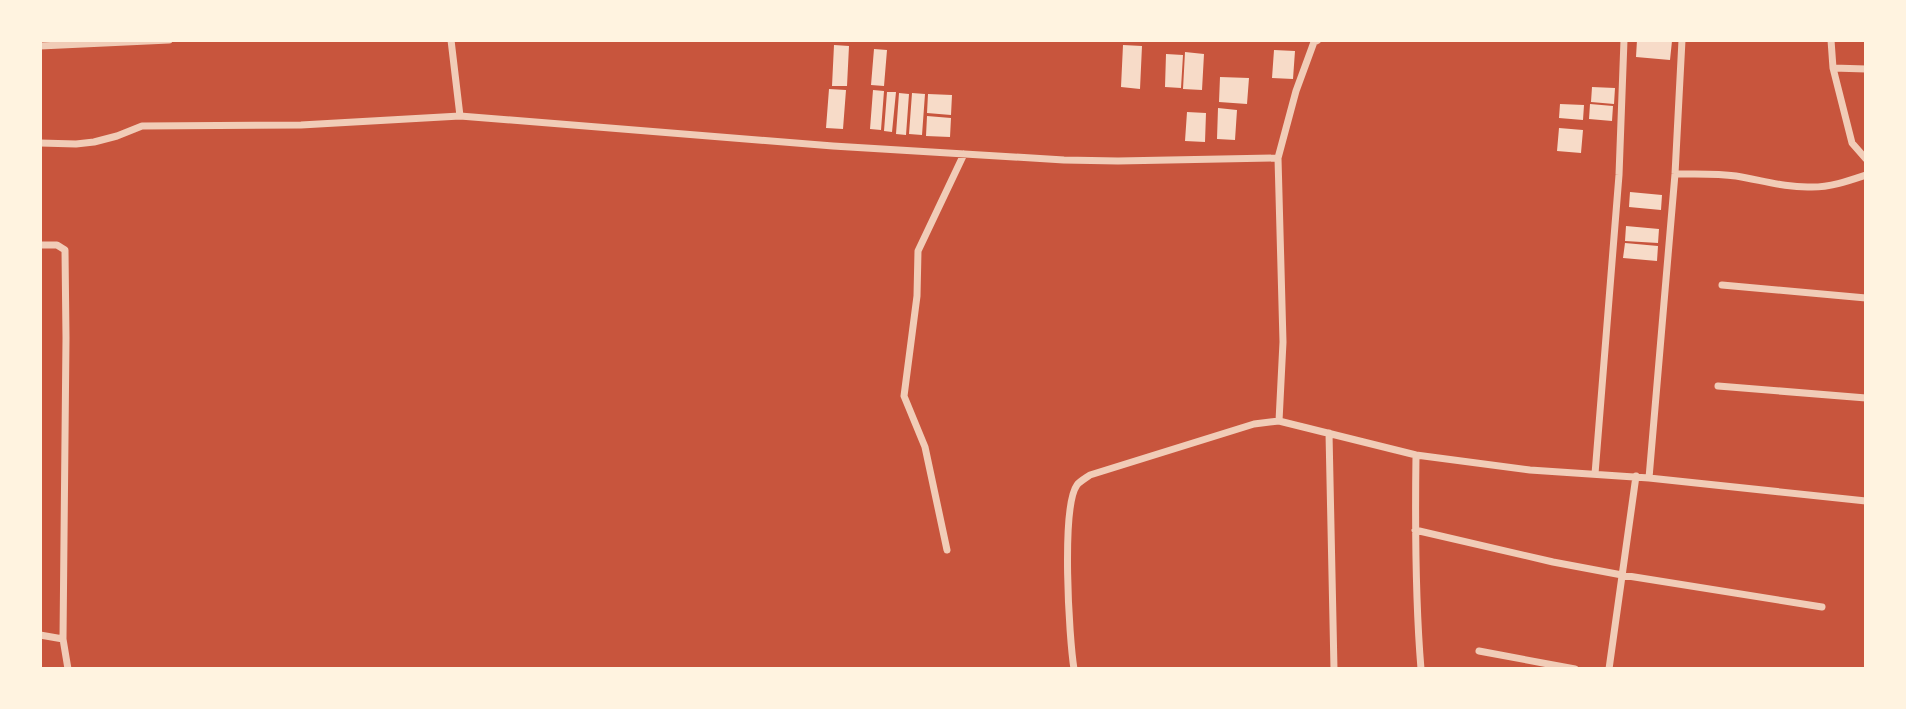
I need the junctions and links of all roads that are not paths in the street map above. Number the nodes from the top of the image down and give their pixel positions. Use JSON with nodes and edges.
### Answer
{"nodes":[{"id":1,"x":169,"y":40,"type":"edge"},
{"id":2,"x":451,"y":40,"type":"edge"},
{"id":3,"x":1318,"y":40,"type":"edge"},
{"id":4,"x":1624,"y":40,"type":"edge"},
{"id":5,"x":1682,"y":40,"type":"edge"},
{"id":6,"x":1831,"y":40,"type":"edge"},
{"id":7,"x":40,"y":46,"type":"edge"},
{"id":8,"x":1833,"y":68,"type":"junction"},
{"id":9,"x":1866,"y":69,"type":"edge"},
{"id":10,"x":460,"y":116,"type":"junction"},
{"id":11,"x":40,"y":143,"type":"edge"},
{"id":12,"x":964,"y":154,"type":"junction"},
{"id":13,"x":1278,"y":158,"type":"junction"},
{"id":14,"x":1866,"y":159,"type":"edge"},
{"id":15,"x":1675,"y":174,"type":"junction"},
{"id":16,"x":1866,"y":175,"type":"edge"},
{"id":17,"x":40,"y":245,"type":"edge"},
{"id":18,"x":1722,"y":285,"type":"dead end"},
{"id":19,"x":1866,"y":298,"type":"edge"},
{"id":20,"x":1718,"y":386,"type":"dead end"},
{"id":21,"x":1866,"y":398,"type":"edge"},
{"id":22,"x":1279,"y":421,"type":"junction"},
{"id":23,"x":1329,"y":433,"type":"junction"},
{"id":24,"x":1416,"y":455,"type":"junction"},
{"id":25,"x":1595,"y":474,"type":"junction"},
{"id":26,"x":1636,"y":476,"type":"junction"},
{"id":27,"x":1649,"y":478,"type":"junction"},
{"id":28,"x":1866,"y":501,"type":"edge"},
{"id":29,"x":1415,"y":530,"type":"junction"},
{"id":30,"x":947,"y":550,"type":"dead end"},
{"id":31,"x":1622,"y":575,"type":"junction"},
{"id":32,"x":1822,"y":607,"type":"dead end"},
{"id":33,"x":40,"y":635,"type":"edge"},
{"id":34,"x":63,"y":639,"type":"junction"},
{"id":35,"x":1479,"y":651,"type":"dead end"},
{"id":36,"x":68,"y":669,"type":"edge"},
{"id":37,"x":1074,"y":669,"type":"edge"},
{"id":38,"x":1334,"y":669,"type":"edge"},
{"id":39,"x":1421,"y":669,"type":"edge"},
{"id":40,"x":1575,"y":669,"type":"edge"},
{"id":41,"x":1609,"y":669,"type":"edge"}],
"edges":[{"from":1,"to":7,"type":"street"},
{"from":2,"to":10,"type":"street"},
{"from":3,"to":13,"type":"street"},
{"from":4,"to":25,"type":"street"},
{"from":5,"to":15,"type":"street"},
{"from":6,"to":8,"type":"street"},
{"from":8,"to":9,"type":"street"},
{"from":8,"to":14,"type":"street"},
{"from":10,"to":11,"type":"street"},
{"from":10,"to":12,"type":"street"},
{"from":12,"to":13,"type":"street"},
{"from":12,"to":30,"type":"street"},
{"from":13,"to":22,"type":"street"},
{"from":15,"to":16,"type":"street"},
{"from":15,"to":27,"type":"street"},
{"from":17,"to":34,"type":"street"},
{"from":18,"to":19,"type":"street"},
{"from":20,"to":21,"type":"street"},
{"from":22,"to":23,"type":"street"},
{"from":22,"to":37,"type":"street"},
{"from":23,"to":24,"type":"street"},
{"from":23,"to":38,"type":"street"},
{"from":24,"to":25,"type":"street"},
{"from":24,"to":29,"type":"street"},
{"from":25,"to":26,"type":"street"},
{"from":26,"to":27,"type":"street"},
{"from":26,"to":31,"type":"street"},
{"from":27,"to":28,"type":"street"},
{"from":29,"to":31,"type":"street"},
{"from":29,"to":39,"type":"street"},
{"from":31,"to":32,"type":"street"},
{"from":31,"to":41,"type":"street"},
{"from":33,"to":34,"type":"street"},
{"from":34,"to":36,"type":"street"},
{"from":35,"to":40,"type":"street"}]}
